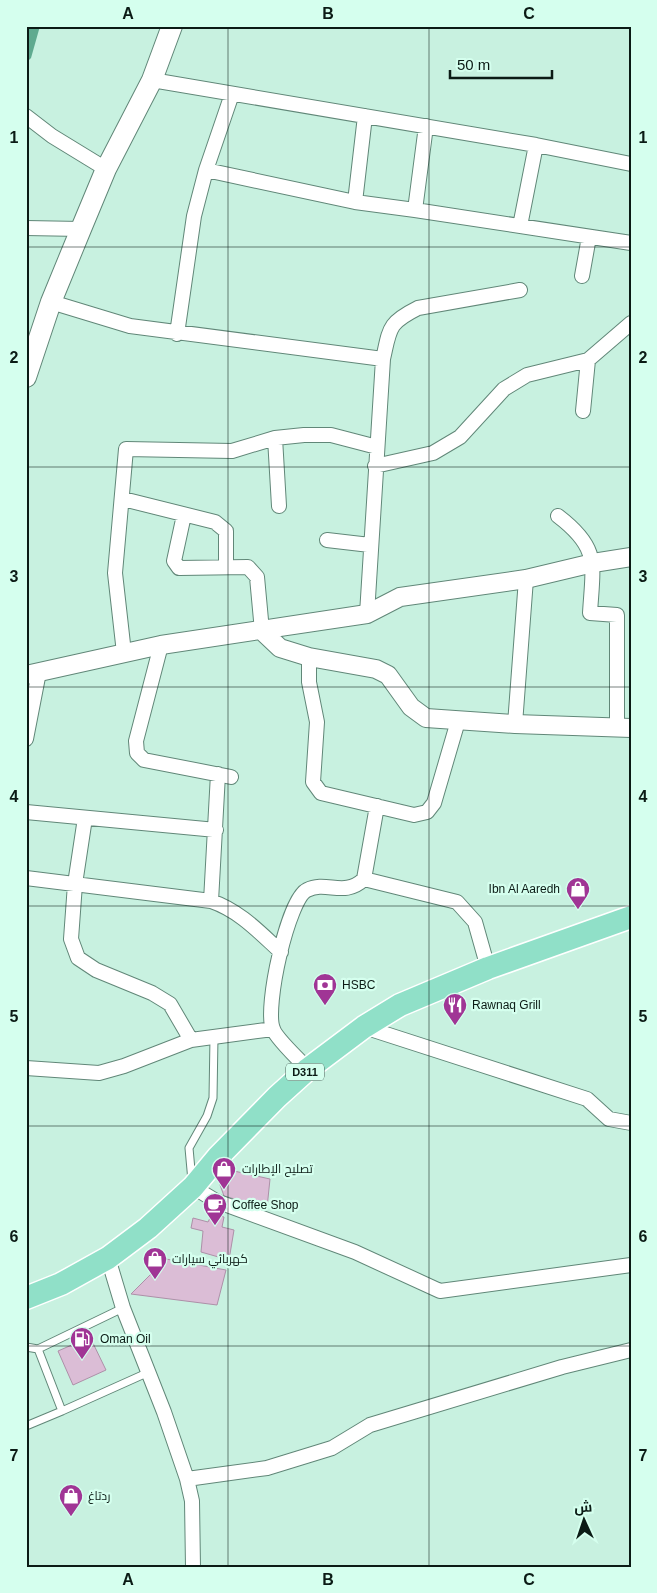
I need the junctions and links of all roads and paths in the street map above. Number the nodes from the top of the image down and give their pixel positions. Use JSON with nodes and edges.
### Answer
{"nodes":[{"id":1,"x":172,"y":26,"type":"edge"},
{"id":2,"x":152,"y":80,"type":"junction"},
{"id":3,"x":232,"y":94,"type":"junction"},
{"id":4,"x":26,"y":116,"type":"edge"},
{"id":5,"x":365,"y":116,"type":"junction"},
{"id":6,"x":426,"y":126,"type":"junction"},
{"id":7,"x":536,"y":145,"type":"junction"},
{"id":8,"x":631,"y":164,"type":"edge"},
{"id":9,"x":106,"y":169,"type":"junction"},
{"id":10,"x":206,"y":170,"type":"junction"},
{"id":11,"x":355,"y":202,"type":"junction"},
{"id":12,"x":415,"y":210,"type":"junction"},
{"id":13,"x":520,"y":226,"type":"junction"},
{"id":14,"x":26,"y":228,"type":"edge"},
{"id":15,"x":81,"y":229,"type":"junction"},
{"id":16,"x":589,"y":237,"type":"junction"},
{"id":17,"x":631,"y":244,"type":"edge"},
{"id":18,"x":582,"y":276,"type":"dead end"},
{"id":19,"x":520,"y":290,"type":"dead end"},
{"id":20,"x":51,"y":302,"type":"junction"},
{"id":21,"x":631,"y":323,"type":"edge"},
{"id":22,"x":177,"y":334,"type":"junction"},
{"id":23,"x":383,"y":359,"type":"junction"},
{"id":24,"x":588,"y":360,"type":"junction"},
{"id":25,"x":26,"y":377,"type":"edge"},
{"id":26,"x":583,"y":411,"type":"dead end"},
{"id":27,"x":275,"y":438,"type":"junction"},
{"id":28,"x":377,"y":447,"type":"junction"},
{"id":29,"x":375,"y":466,"type":"junction"},
{"id":30,"x":123,"y":498,"type":"junction"},
{"id":31,"x":279,"y":506,"type":"dead end"},
{"id":32,"x":184,"y":515,"type":"junction"},
{"id":33,"x":558,"y":516,"type":"dead end"},
{"id":34,"x":327,"y":540,"type":"dead end"},
{"id":35,"x":370,"y":545,"type":"junction"},
{"id":36,"x":631,"y":557,"type":"edge"},
{"id":37,"x":594,"y":562,"type":"junction"},
{"id":38,"x":226,"y":567,"type":"junction"},
{"id":39,"x":526,"y":579,"type":"junction"},
{"id":40,"x":367,"y":614,"type":"junction"},
{"id":41,"x":262,"y":630,"type":"junction"},
{"id":42,"x":161,"y":645,"type":"junction"},
{"id":43,"x":124,"y":654,"type":"junction"},
{"id":44,"x":309,"y":657,"type":"junction"},
{"id":45,"x":32,"y":673,"type":"edge"},
{"id":46,"x":458,"y":722,"type":"junction"},
{"id":47,"x":515,"y":724,"type":"junction"},
{"id":48,"x":624,"y":727,"type":"edge"},
{"id":49,"x":26,"y":739,"type":"edge"},
{"id":50,"x":377,"y":806,"type":"junction"},
{"id":51,"x":26,"y":812,"type":"edge"},
{"id":52,"x":85,"y":818,"type":"junction"},
{"id":53,"x":216,"y":830,"type":"junction"},
{"id":54,"x":26,"y":878,"type":"edge"},
{"id":55,"x":364,"y":879,"type":"junction"},
{"id":56,"x":75,"y":884,"type":"junction"},
{"id":57,"x":211,"y":902,"type":"junction"},
{"id":58,"x":631,"y":917,"type":"edge"},
{"id":59,"x":280,"y":952,"type":"junction"},
{"id":60,"x":488,"y":968,"type":"junction"},
{"id":61,"x":364,"y":1027,"type":"junction"},
{"id":62,"x":273,"y":1029,"type":"junction"},
{"id":63,"x":214,"y":1037,"type":"junction"},
{"id":64,"x":191,"y":1040,"type":"junction"},
{"id":65,"x":26,"y":1068,"type":"edge"},
{"id":66,"x":308,"y":1069,"type":"junction"},
{"id":67,"x":631,"y":1123,"type":"edge"},
{"id":68,"x":193,"y":1187,"type":"junction"},
{"id":69,"x":108,"y":1258,"type":"junction"},
{"id":70,"x":631,"y":1265,"type":"edge"},
{"id":71,"x":26,"y":1298,"type":"edge"},
{"id":72,"x":123,"y":1308,"type":"junction"},
{"id":73,"x":26,"y":1346,"type":"edge"},
{"id":74,"x":38,"y":1349,"type":"junction"},
{"id":75,"x":631,"y":1350,"type":"edge"},
{"id":76,"x":149,"y":1372,"type":"junction"},
{"id":77,"x":62,"y":1410,"type":"junction"},
{"id":78,"x":26,"y":1426,"type":"edge"},
{"id":79,"x":187,"y":1479,"type":"junction"},
{"id":80,"x":193,"y":1567,"type":"edge"}],
"edges":[{"from":1,"to":2,"type":"main road"},
{"from":2,"to":3,"type":"street"},
{"from":2,"to":9,"type":"main road"},
{"from":3,"to":5,"type":"street"},
{"from":3,"to":10,"type":"street"},
{"from":4,"to":9,"type":"street"},
{"from":5,"to":6,"type":"street"},
{"from":5,"to":11,"type":"street"},
{"from":6,"to":7,"type":"street"},
{"from":6,"to":12,"type":"street"},
{"from":7,"to":8,"type":"street"},
{"from":7,"to":13,"type":"street"},
{"from":9,"to":15,"type":"main road"},
{"from":10,"to":11,"type":"street"},
{"from":10,"to":22,"type":"street"},
{"from":11,"to":12,"type":"street"},
{"from":12,"to":13,"type":"street"},
{"from":13,"to":16,"type":"street"},
{"from":14,"to":15,"type":"street"},
{"from":15,"to":20,"type":"main road"},
{"from":16,"to":17,"type":"street"},
{"from":16,"to":18,"type":"street"},
{"from":19,"to":23,"type":"street"},
{"from":20,"to":22,"type":"street"},
{"from":20,"to":25,"type":"main road"},
{"from":21,"to":24,"type":"street"},
{"from":22,"to":23,"type":"street"},
{"from":23,"to":28,"type":"street"},
{"from":24,"to":26,"type":"street"},
{"from":24,"to":29,"type":"street"},
{"from":27,"to":28,"type":"street"},
{"from":27,"to":30,"type":"street"},
{"from":27,"to":31,"type":"street"},
{"from":28,"to":29,"type":"street"},
{"from":29,"to":35,"type":"street"},
{"from":30,"to":32,"type":"street"},
{"from":30,"to":43,"type":"street"},
{"from":32,"to":38,"type":"street"},
{"from":32,"to":38,"type":"street"},
{"from":33,"to":37,"type":"street"},
{"from":34,"to":35,"type":"street"},
{"from":35,"to":40,"type":"street"},
{"from":36,"to":37,"type":"street"},
{"from":37,"to":39,"type":"street"},
{"from":37,"to":48,"type":"street"},
{"from":38,"to":41,"type":"street"},
{"from":39,"to":40,"type":"street"},
{"from":39,"to":47,"type":"street"},
{"from":40,"to":41,"type":"street"},
{"from":41,"to":42,"type":"street"},
{"from":41,"to":44,"type":"street"},
{"from":42,"to":43,"type":"street"},
{"from":42,"to":53,"type":"street"},
{"from":43,"to":45,"type":"street"},
{"from":44,"to":46,"type":"street"},
{"from":44,"to":50,"type":"street"},
{"from":45,"to":49,"type":"street"},
{"from":46,"to":47,"type":"street"},
{"from":46,"to":50,"type":"street"},
{"from":47,"to":48,"type":"street"},
{"from":50,"to":55,"type":"street"},
{"from":51,"to":52,"type":"street"},
{"from":52,"to":53,"type":"street"},
{"from":52,"to":56,"type":"street"},
{"from":53,"to":57,"type":"street"},
{"from":54,"to":56,"type":"street"},
{"from":55,"to":59,"type":"street"},
{"from":55,"to":60,"type":"street"},
{"from":56,"to":57,"type":"street"},
{"from":56,"to":64,"type":"street"},
{"from":57,"to":59,"type":"street"},
{"from":58,"to":60,"type":"main road","number":"D311"},
{"from":59,"to":62,"type":"street"},
{"from":60,"to":61,"type":"main road","number":"D311"},
{"from":61,"to":66,"type":"main road","number":"D311"},
{"from":61,"to":67,"type":"street"},
{"from":62,"to":63,"type":"street"},
{"from":62,"to":66,"type":"street"},
{"from":63,"to":64,"type":"street"},
{"from":63,"to":68,"type":"lane"},
{"from":64,"to":65,"type":"street"},
{"from":66,"to":68,"type":"main road","number":"D311"},
{"from":68,"to":69,"type":"main road","number":"D311"},
{"from":68,"to":70,"type":"street"},
{"from":69,"to":71,"type":"main road","number":"D311"},
{"from":69,"to":72,"type":"street"},
{"from":72,"to":74,"type":"lane"},
{"from":72,"to":76,"type":"street"},
{"from":73,"to":74,"type":"lane"},
{"from":74,"to":77,"type":"lane"},
{"from":75,"to":79,"type":"street"},
{"from":76,"to":77,"type":"lane"},
{"from":76,"to":79,"type":"street"},
{"from":77,"to":78,"type":"lane"},
{"from":79,"to":80,"type":"street"}]}
